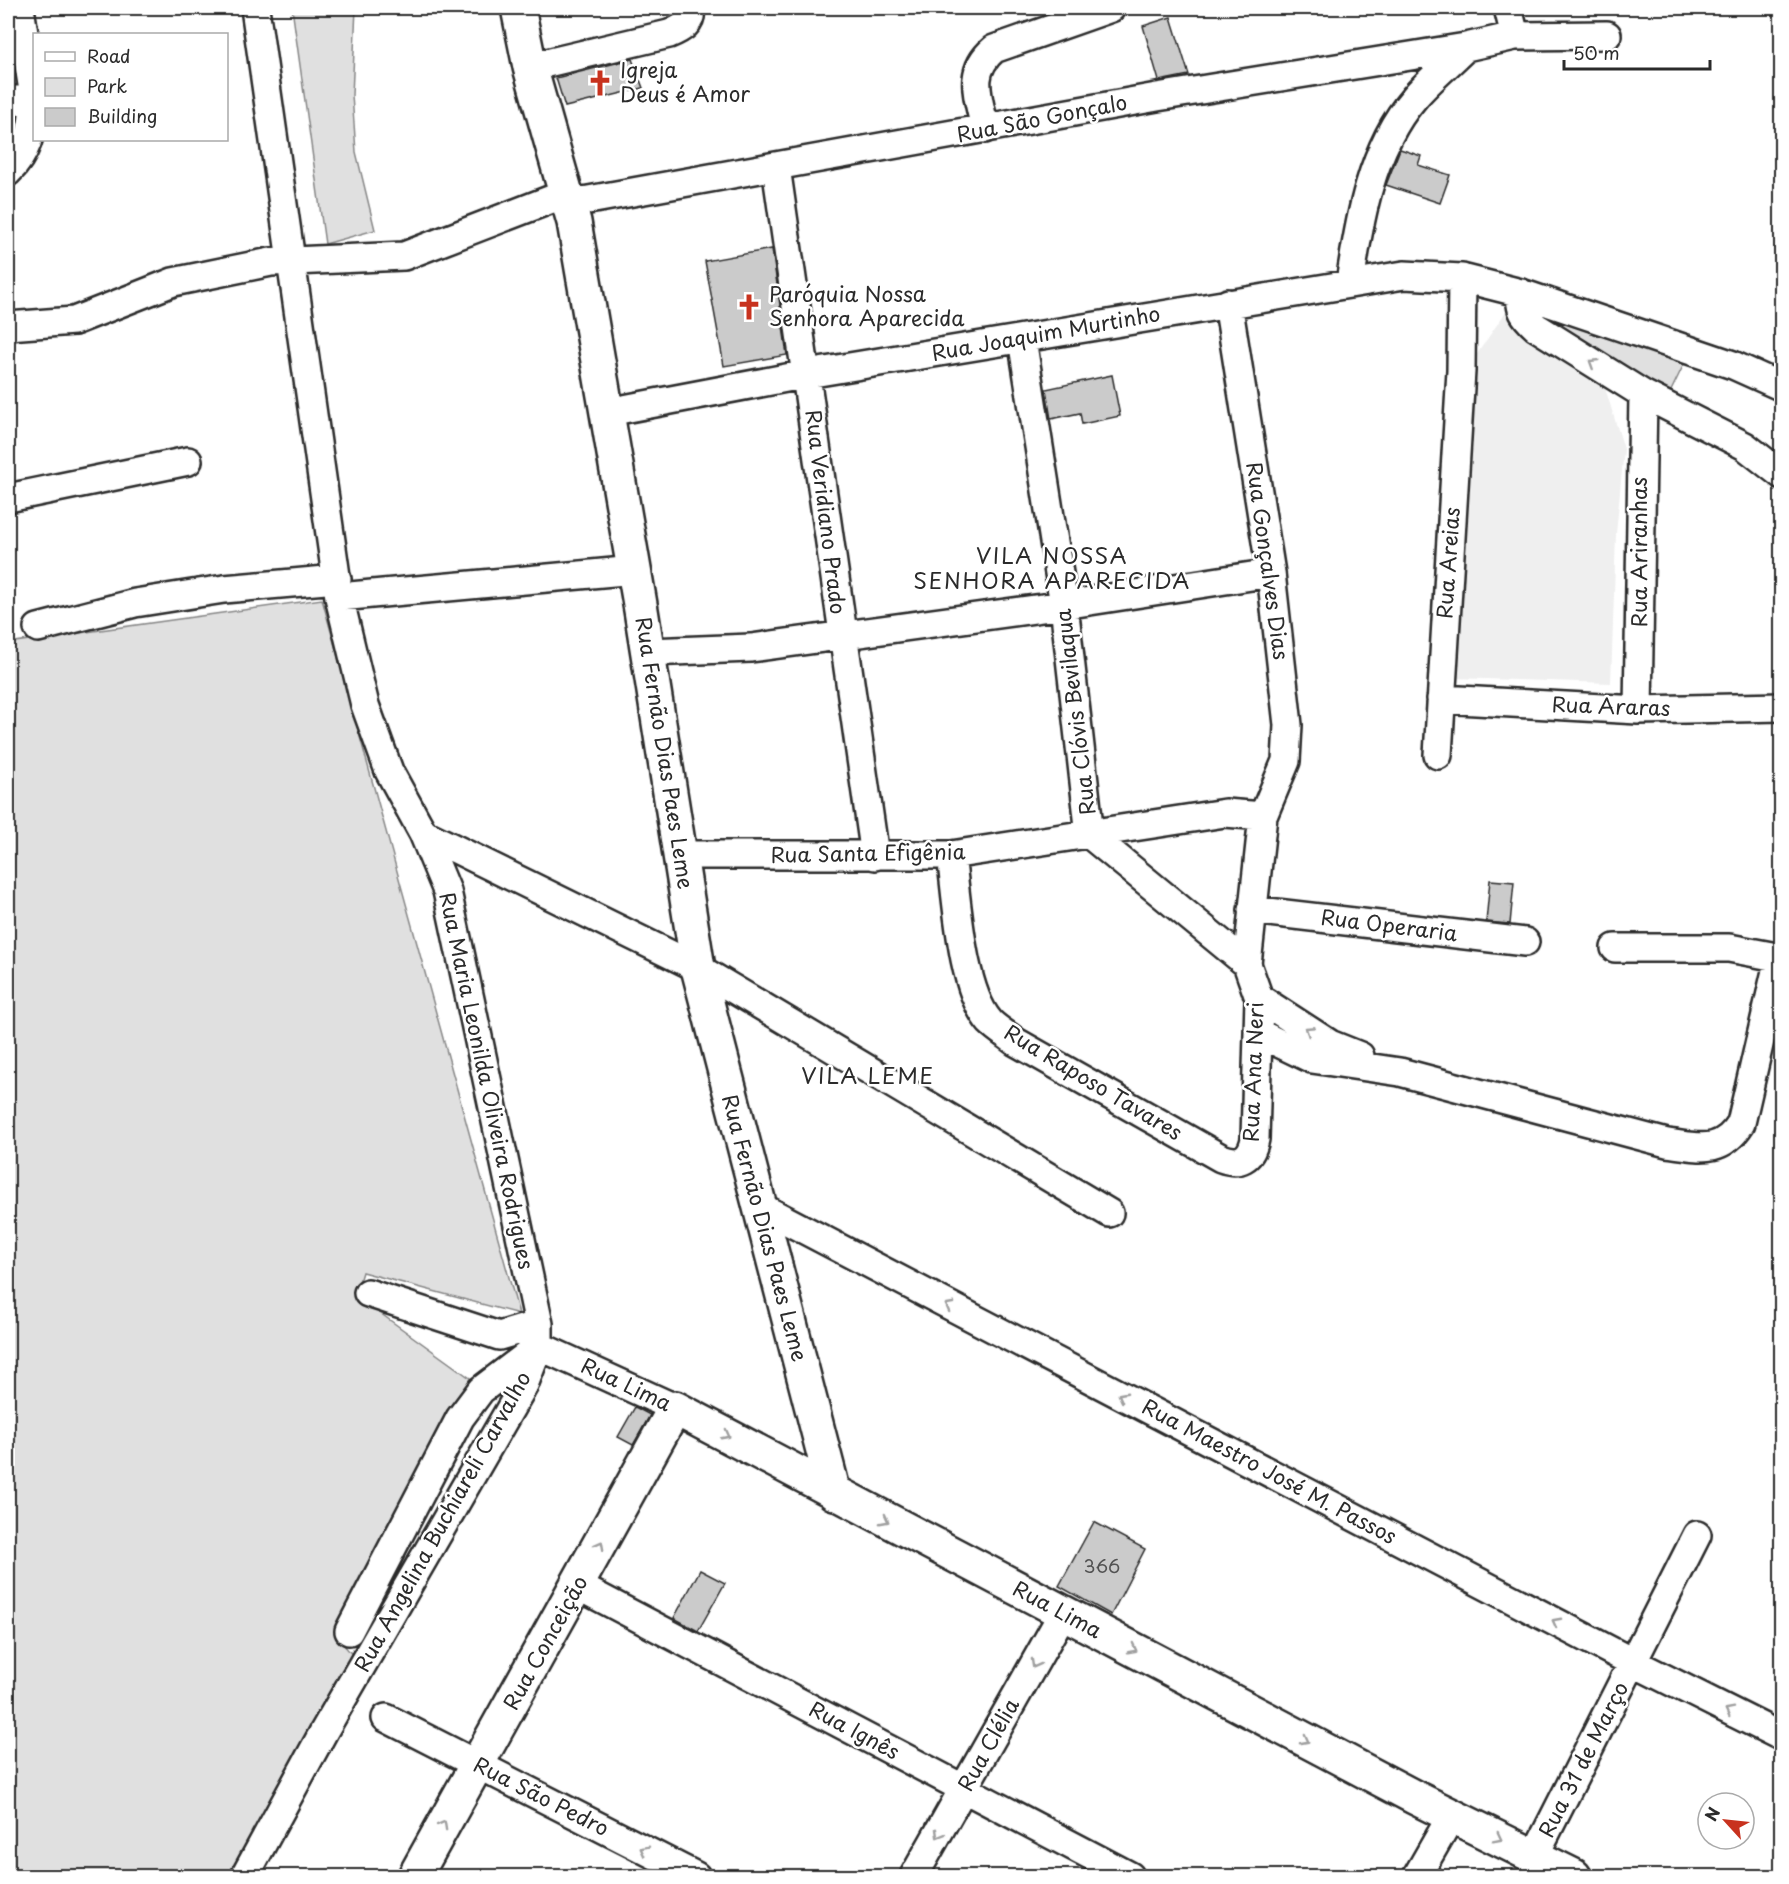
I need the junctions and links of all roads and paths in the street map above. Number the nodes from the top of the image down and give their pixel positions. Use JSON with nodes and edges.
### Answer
{"nodes":[{"id":1,"x":20,"y":8,"type":"edge"},
{"id":2,"x":255,"y":8,"type":"edge"},
{"id":3,"x":518,"y":8,"type":"edge"},
{"id":4,"x":690,"y":8,"type":"edge"},
{"id":5,"x":1112,"y":8,"type":"edge"},
{"id":6,"x":1508,"y":8,"type":"edge"},
{"id":7,"x":1606,"y":35,"type":"dead end"},
{"id":8,"x":1515,"y":36,"type":"junction"},
{"id":9,"x":1466,"y":47,"type":"junction"},
{"id":10,"x":530,"y":67,"type":"junction"},
{"id":11,"x":33,"y":92,"type":"edge"},
{"id":12,"x":33,"y":98,"type":"edge"},
{"id":13,"x":8,"y":101,"type":"edge"},
{"id":14,"x":33,"y":108,"type":"edge"},
{"id":15,"x":985,"y":129,"type":"junction"},
{"id":16,"x":776,"y":167,"type":"junction"},
{"id":17,"x":8,"y":172,"type":"edge"},
{"id":18,"x":570,"y":198,"type":"junction"},
{"id":19,"x":291,"y":262,"type":"junction"},
{"id":20,"x":1474,"y":281,"type":"junction"},
{"id":21,"x":1350,"y":283,"type":"junction"},
{"id":22,"x":1521,"y":293,"type":"junction"},
{"id":23,"x":1228,"y":303,"type":"junction"},
{"id":24,"x":8,"y":326,"type":"edge"},
{"id":25,"x":1022,"y":339,"type":"junction"},
{"id":26,"x":807,"y":374,"type":"junction"},
{"id":27,"x":1782,"y":387,"type":"edge"},
{"id":28,"x":1643,"y":394,"type":"junction"},
{"id":29,"x":608,"y":412,"type":"junction"},
{"id":30,"x":188,"y":461,"type":"dead end"},
{"id":31,"x":1782,"y":476,"type":"edge"},
{"id":32,"x":8,"y":498,"type":"edge"},
{"id":33,"x":635,"y":570,"type":"junction"},
{"id":34,"x":1271,"y":573,"type":"junction"},
{"id":35,"x":338,"y":588,"type":"junction"},
{"id":36,"x":1064,"y":605,"type":"junction"},
{"id":37,"x":38,"y":628,"type":"dead end"},
{"id":38,"x":841,"y":633,"type":"junction"},
{"id":39,"x":648,"y":652,"type":"junction"},
{"id":40,"x":1441,"y":699,"type":"junction"},
{"id":41,"x":1782,"y":707,"type":"edge"},
{"id":42,"x":1638,"y":710,"type":"junction"},
{"id":43,"x":1438,"y":755,"type":"dead end"},
{"id":44,"x":1263,"y":816,"type":"junction"},
{"id":45,"x":423,"y":833,"type":"junction"},
{"id":46,"x":1090,"y":836,"type":"junction"},
{"id":47,"x":680,"y":855,"type":"junction"},
{"id":48,"x":951,"y":855,"type":"junction"},
{"id":49,"x":875,"y":856,"type":"junction"},
{"id":50,"x":1252,"y":910,"type":"junction"},
{"id":51,"x":1525,"y":942,"type":"dead end"},
{"id":52,"x":1615,"y":948,"type":"dead end"},
{"id":53,"x":1780,"y":958,"type":"edge"},
{"id":54,"x":1247,"y":964,"type":"junction"},
{"id":55,"x":698,"y":968,"type":"junction"},
{"id":56,"x":1259,"y":998,"type":"junction"},
{"id":57,"x":1258,"y":1033,"type":"junction"},
{"id":58,"x":1400,"y":1072,"type":"junction"},
{"id":59,"x":1221,"y":1158,"type":"joint"},
{"id":60,"x":757,"y":1205,"type":"junction"},
{"id":61,"x":1109,"y":1213,"type":"dead end"},
{"id":62,"x":368,"y":1293,"type":"dead end"},
{"id":63,"x":539,"y":1335,"type":"junction"},
{"id":64,"x":675,"y":1408,"type":"junction"},
{"id":65,"x":834,"y":1493,"type":"junction"},
{"id":66,"x":1697,"y":1535,"type":"dead end"},
{"id":67,"x":578,"y":1586,"type":"junction"},
{"id":68,"x":1064,"y":1613,"type":"junction"},
{"id":69,"x":349,"y":1630,"type":"dead end"},
{"id":70,"x":1634,"y":1664,"type":"junction"},
{"id":71,"x":386,"y":1718,"type":"dead end"},
{"id":72,"x":1782,"y":1737,"type":"edge"},
{"id":73,"x":477,"y":1765,"type":"junction"},
{"id":74,"x":964,"y":1789,"type":"junction"},
{"id":75,"x":1452,"y":1815,"type":"junction"},
{"id":76,"x":1534,"y":1857,"type":"junction"},
{"id":77,"x":245,"y":1876,"type":"edge"},
{"id":78,"x":415,"y":1876,"type":"edge"},
{"id":79,"x":696,"y":1876,"type":"edge"},
{"id":80,"x":914,"y":1876,"type":"edge"},
{"id":81,"x":1130,"y":1876,"type":"edge"},
{"id":82,"x":1417,"y":1876,"type":"edge"},
{"id":83,"x":1574,"y":1876,"type":"edge"}],
"edges":[{"from":1,"to":11,"type":"street"},
{"from":2,"to":19,"type":"street","name":"Rua Maria Leonilda Oliveira Rodrigues"},
{"from":3,"to":10,"type":"main road","name":"Rua Fernão Dias Paes Leme"},
{"from":4,"to":10,"type":"street"},
{"from":5,"to":15,"type":"street"},
{"from":6,"to":8,"type":"street"},
{"from":7,"to":8,"type":"street","name":"Rua São Gonçalo"},
{"from":8,"to":9,"type":"street","name":"Rua São Gonçalo"},
{"from":9,"to":15,"type":"street","name":"Rua São Gonçalo"},
{"from":9,"to":21,"type":"street"},
{"from":10,"to":18,"type":"main road","name":"Rua Fernão Dias Paes Leme"},
{"from":12,"to":13,"type":"street"},
{"from":14,"to":17,"type":"street"},
{"from":15,"to":16,"type":"street","name":"Rua São Gonçalo"},
{"from":16,"to":18,"type":"street","name":"Rua São Gonçalo"},
{"from":16,"to":26,"type":"street","name":"Rua Veridiano Prado"},
{"from":18,"to":19,"type":"street","name":"Rua São Gonçalo"},
{"from":18,"to":29,"type":"main road","name":"Rua Fernão Dias Paes Leme"},
{"from":19,"to":24,"type":"street","name":"Rua São Gonçalo"},
{"from":19,"to":35,"type":"street","name":"Rua Maria Leonilda Oliveira Rodrigues"},
{"from":20,"to":21,"type":"street","name":"Rua Joaquim Murtinho"},
{"from":20,"to":22,"type":"street","name":"Rua Joaquim Murtinho"},
{"from":20,"to":40,"type":"street","name":"Rua Areias"},
{"from":21,"to":23,"type":"street","name":"Rua Joaquim Murtinho"},
{"from":22,"to":27,"type":"street","name":"Rua Joaquim Murtinho"},
{"from":28,"to":22,"type":"street","one_way":true},
{"from":23,"to":25,"type":"street","name":"Rua Joaquim Murtinho"},
{"from":23,"to":34,"type":"street","name":"Rua Gonçalves Dias"},
{"from":25,"to":26,"type":"street","name":"Rua Joaquim Murtinho"},
{"from":25,"to":36,"type":"street","name":"Rua Clóvis Bevilaqua"},
{"from":26,"to":29,"type":"street","name":"Rua Joaquim Murtinho"},
{"from":26,"to":38,"type":"street","name":"Rua Veridiano Prado"},
{"from":28,"to":31,"type":"street"},
{"from":28,"to":42,"type":"street","name":"Rua Ariranhas"},
{"from":29,"to":33,"type":"main road","name":"Rua Fernão Dias Paes Leme"},
{"from":30,"to":32,"type":"street"},
{"from":33,"to":35,"type":"street"},
{"from":33,"to":39,"type":"main road","name":"Rua Fernão Dias Paes Leme"},
{"from":34,"to":36,"type":"street"},
{"from":34,"to":44,"type":"street","name":"Rua Gonçalves Dias"},
{"from":35,"to":37,"type":"street"},
{"from":35,"to":45,"type":"street","name":"Rua Maria Leonilda Oliveira Rodrigues"},
{"from":36,"to":38,"type":"street"},
{"from":36,"to":46,"type":"street","name":"Rua Clóvis Bevilaqua"},
{"from":38,"to":39,"type":"street"},
{"from":38,"to":49,"type":"street","name":"Rua Veridiano Prado"},
{"from":39,"to":47,"type":"main road","name":"Rua Fernão Dias Paes Leme"},
{"from":40,"to":42,"type":"street","name":"Rua Araras"},
{"from":40,"to":43,"type":"street","name":"Rua Areias"},
{"from":41,"to":42,"type":"street","name":"Rua Araras"},
{"from":44,"to":46,"type":"street","name":"Rua Santa Efigênia"},
{"from":44,"to":50,"type":"street","name":"Rua Ana Neri"},
{"from":45,"to":55,"type":"street"},
{"from":45,"to":63,"type":"street","name":"Rua Maria Leonilda Oliveira Rodrigues"},
{"from":46,"to":48,"type":"street","name":"Rua Santa Efigênia"},
{"from":46,"to":54,"type":"street"},
{"from":47,"to":49,"type":"street","name":"Rua Santa Efigênia"},
{"from":47,"to":55,"type":"main road","name":"Rua Fernão Dias Paes Leme"},
{"from":48,"to":49,"type":"street","name":"Rua Santa Efigênia"},
{"from":48,"to":59,"type":"street","name":"Rua Raposo Tavares"},
{"from":50,"to":51,"type":"street","name":"Rua Operaria"},
{"from":50,"to":54,"type":"street","name":"Rua Ana Neri"},
{"from":52,"to":53,"type":"street"},
{"from":53,"to":58,"type":"street"},
{"from":54,"to":56,"type":"street","name":"Rua Ana Neri"},
{"from":55,"to":60,"type":"main road","name":"Rua Fernão Dias Paes Leme"},
{"from":55,"to":61,"type":"street"},
{"from":56,"to":57,"type":"street","name":"Rua Ana Neri"},
{"from":58,"to":56,"type":"street","one_way":true},
{"from":57,"to":58,"type":"street"},
{"from":57,"to":59,"type":"street","name":"Rua Ana Neri"},
{"from":60,"to":65,"type":"main road","name":"Rua Fernão Dias Paes Leme"},
{"from":70,"to":60,"type":"street","name":"Rua Maestro José M. Passos","one_way":true},
{"from":62,"to":63,"type":"street"},
{"from":63,"to":64,"type":"street","name":"Rua Lima"},
{"from":63,"to":69,"type":"street","name":"Rua Angelina Buchiareli Carvalho"},
{"from":63,"to":77,"type":"street","name":"Rua Angelina Buchiareli Carvalho"},
{"from":64,"to":65,"type":"main road","name":"Rua Lima","one_way":true},
{"from":67,"to":64,"type":"main road","name":"Rua Conceição","one_way":true},
{"from":65,"to":68,"type":"main road","name":"Rua Lima","one_way":true},
{"from":66,"to":70,"type":"street","name":"Rua 31 de Março"},
{"from":67,"to":73,"type":"main road","name":"Rua Conceição"},
{"from":67,"to":74,"type":"street","name":"Rua Ignês"},
{"from":68,"to":74,"type":"street","name":"Rua Clélia","one_way":true},
{"from":68,"to":75,"type":"main road","name":"Rua Lima","one_way":true},
{"from":72,"to":70,"type":"street","name":"Rua Maestro José M. Passos","one_way":true},
{"from":70,"to":76,"type":"street","name":"Rua 31 de Março"},
{"from":71,"to":73,"type":"street","name":"Rua São Pedro"},
{"from":78,"to":73,"type":"main road","name":"Rua Conceição","one_way":true},
{"from":79,"to":73,"type":"street","name":"Rua São Pedro","one_way":true},
{"from":74,"to":80,"type":"street","name":"Rua Clélia","one_way":true},
{"from":74,"to":81,"type":"street","name":"Rua Ignês"},
{"from":75,"to":76,"type":"main road","name":"Rua Lima","one_way":true},
{"from":75,"to":82,"type":"street"},
{"from":76,"to":83,"type":"main road","name":"Rua Lima"}]}
